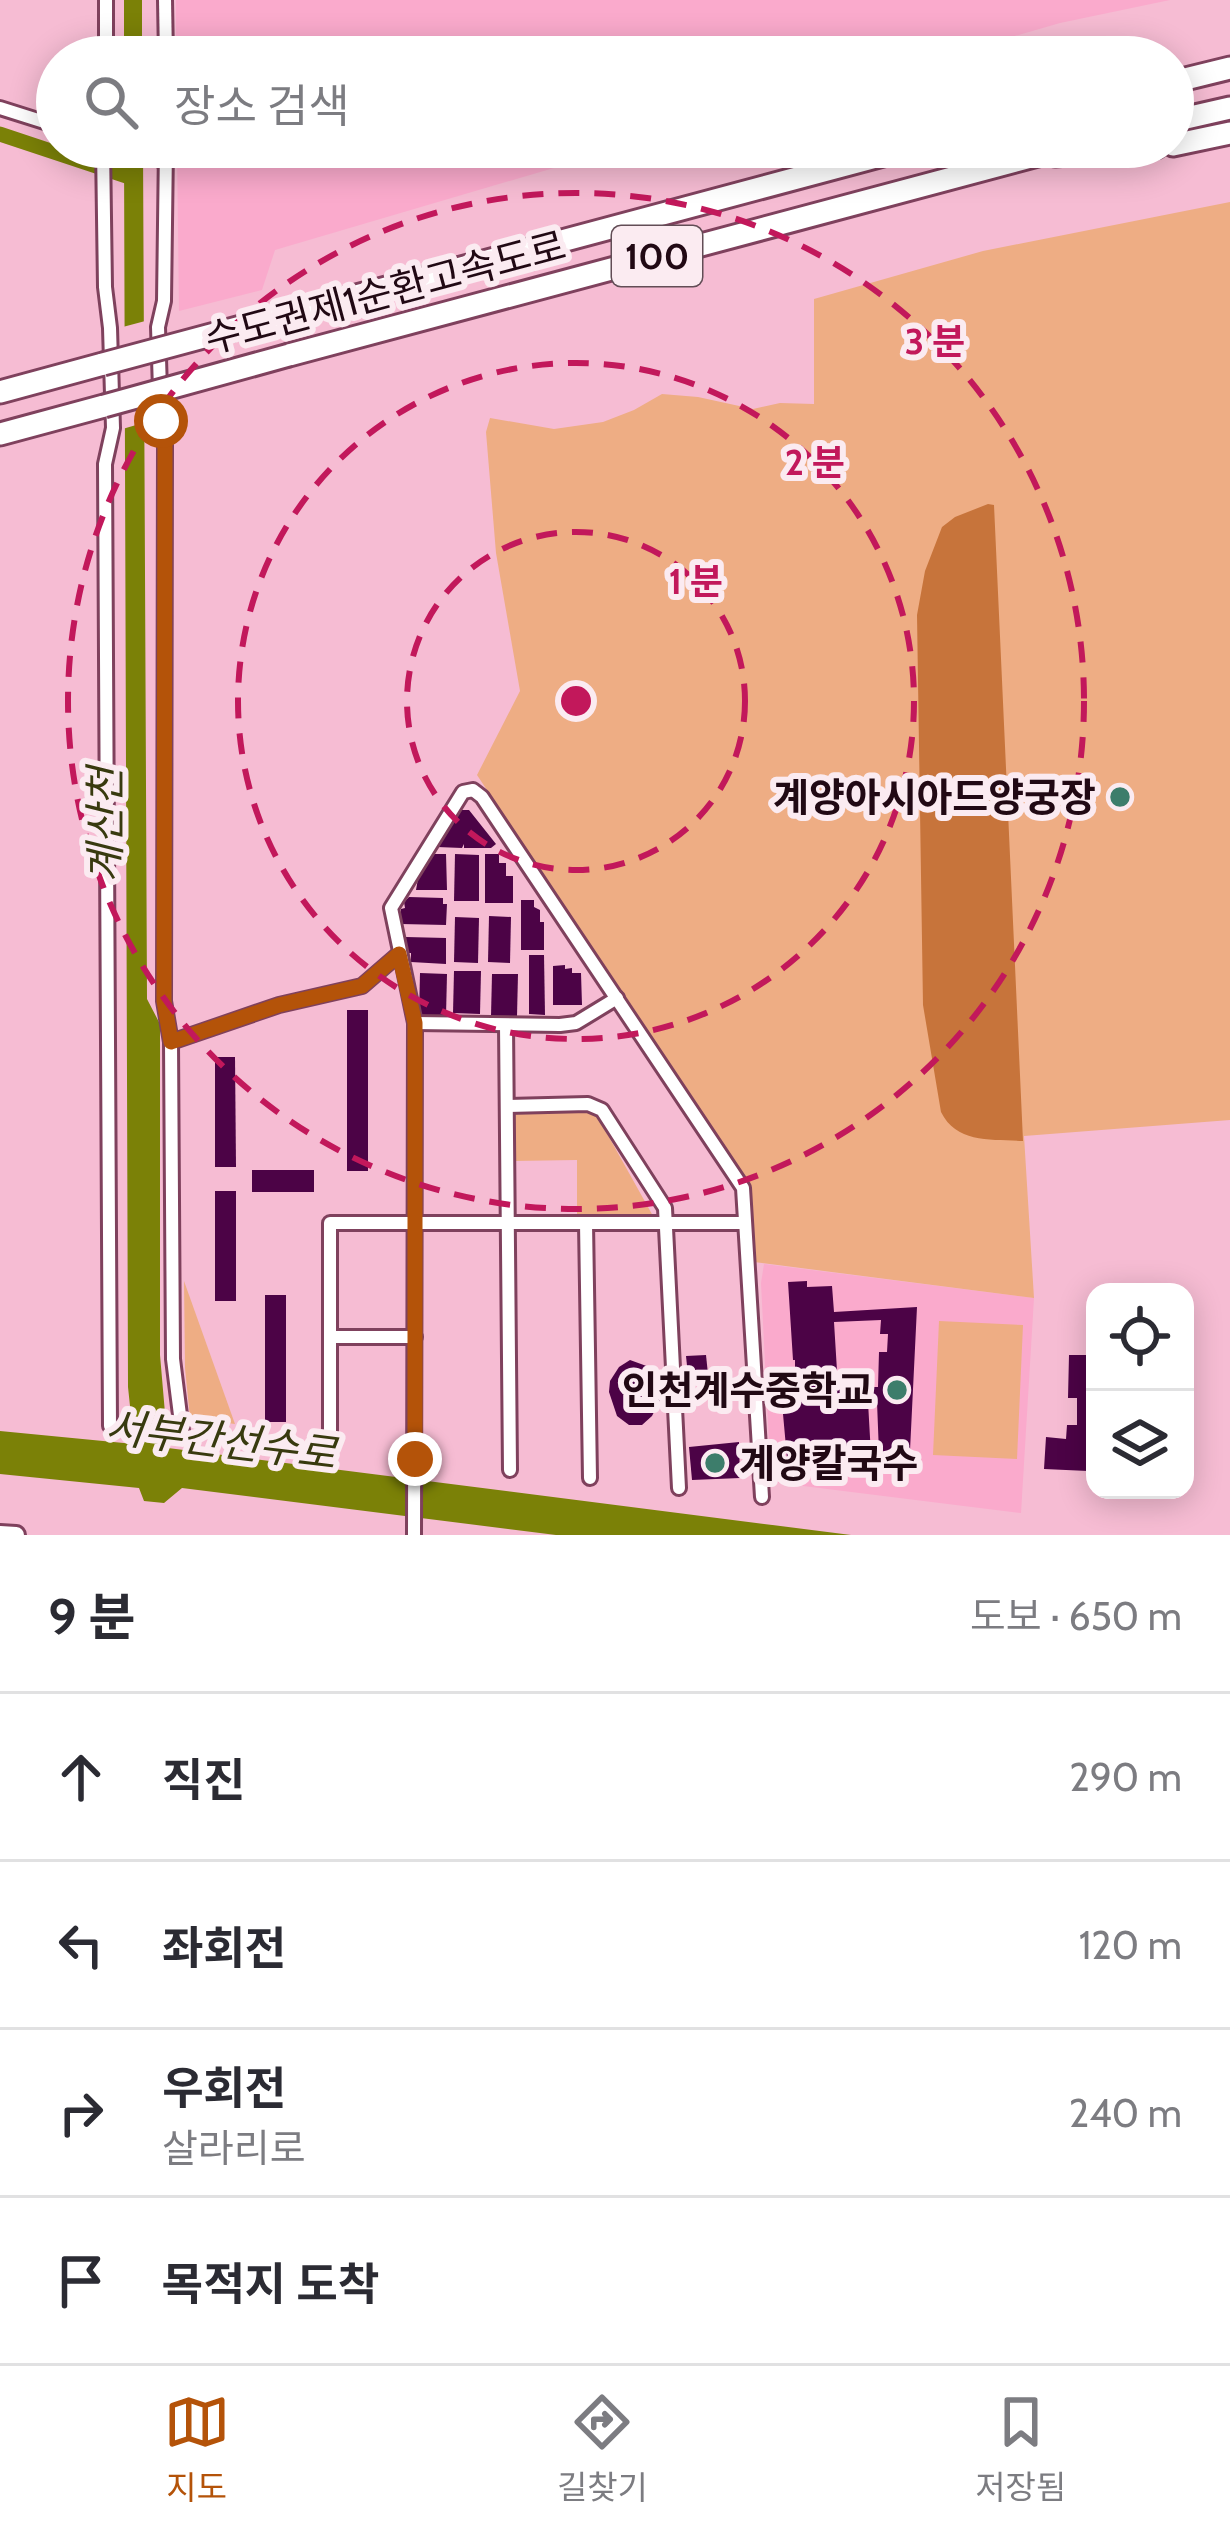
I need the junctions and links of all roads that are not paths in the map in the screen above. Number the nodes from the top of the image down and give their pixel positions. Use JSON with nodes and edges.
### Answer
{"nodes":[{"id":1,"x":106,"y":0,"type":"edge"},
{"id":2,"x":165,"y":0,"type":"edge"},
{"id":3,"x":106,"y":36,"type":"edge"},
{"id":4,"x":166,"y":36,"type":"edge"},
{"id":5,"x":1230,"y":68,"type":"edge"},
{"id":6,"x":1194,"y":77,"type":"edge"},
{"id":7,"x":0,"y":108,"type":"edge"},
{"id":8,"x":1230,"y":108,"type":"edge"},
{"id":9,"x":1194,"y":117,"type":"edge"},
{"id":10,"x":36,"y":119,"type":"edge"},
{"id":11,"x":1230,"y":133,"type":"edge"},
{"id":12,"x":1194,"y":141,"type":"edge"},
{"id":13,"x":104,"y":168,"type":"edge"},
{"id":14,"x":165,"y":168,"type":"edge"},
{"id":15,"x":835,"y":168,"type":"edge"},
{"id":16,"x":987,"y":168,"type":"edge"},
{"id":17,"x":0,"y":392,"type":"edge"},
{"id":18,"x":0,"y":434,"type":"edge"},
{"id":19,"x":399,"y":954,"type":"junction"},
{"id":20,"x":617,"y":998,"type":"junction"},
{"id":21,"x":415,"y":1023,"type":"junction"},
{"id":22,"x":506,"y":1025,"type":"junction"},
{"id":23,"x":171,"y":1042,"type":"junction"},
{"id":24,"x":507,"y":1106,"type":"junction"},
{"id":25,"x":415,"y":1223,"type":"junction"},
{"id":26,"x":508,"y":1223,"type":"junction"},
{"id":27,"x":586,"y":1223,"type":"junction"},
{"id":28,"x":666,"y":1223,"type":"junction"},
{"id":29,"x":745,"y":1223,"type":"junction"},
{"id":30,"x":330,"y":1337,"type":"junction"},
{"id":31,"x":415,"y":1337,"type":"junction"},
{"id":32,"x":110,"y":1426,"type":"dead end"},
{"id":33,"x":182,"y":1431,"type":"dead end"},
{"id":34,"x":330,"y":1449,"type":"dead end"},
{"id":35,"x":511,"y":1470,"type":"dead end"},
{"id":36,"x":590,"y":1478,"type":"dead end"},
{"id":37,"x":680,"y":1488,"type":"dead end"},
{"id":38,"x":762,"y":1497,"type":"dead end"},
{"id":39,"x":414,"y":1531,"type":"edge"},
{"id":40,"x":0,"y":1534,"type":"edge"},
{"id":41,"x":16,"y":1535,"type":"edge"}],
"edges":[{"from":1,"to":3,"type":"street"},
{"from":2,"to":4,"type":"street"},
{"from":5,"to":6,"type":"highway"},
{"from":7,"to":10,"type":"street"},
{"from":8,"to":9,"type":"highway"},
{"from":11,"to":12,"type":"highway"},
{"from":13,"to":32,"type":"street"},
{"from":14,"to":23,"type":"street"},
{"from":15,"to":17,"type":"highway","name":"수도권제1순환고속도로","number":"100","bridge":true},
{"from":16,"to":18,"type":"highway","name":"수도권제1순환고속도로","number":"100","bridge":true},
{"from":19,"to":20,"type":"street"},
{"from":19,"to":21,"type":"street"},
{"from":19,"to":23,"type":"street"},
{"from":20,"to":22,"type":"street"},
{"from":20,"to":29,"type":"street"},
{"from":21,"to":22,"type":"street"},
{"from":21,"to":25,"type":"street"},
{"from":22,"to":24,"type":"street"},
{"from":23,"to":33,"type":"street"},
{"from":24,"to":26,"type":"street"},
{"from":24,"to":28,"type":"street"},
{"from":25,"to":26,"type":"street"},
{"from":25,"to":30,"type":"street"},
{"from":25,"to":31,"type":"street"},
{"from":26,"to":27,"type":"street"},
{"from":26,"to":35,"type":"street"},
{"from":27,"to":28,"type":"street"},
{"from":27,"to":36,"type":"street"},
{"from":28,"to":29,"type":"street"},
{"from":28,"to":37,"type":"street"},
{"from":29,"to":38,"type":"street"},
{"from":30,"to":31,"type":"street"},
{"from":30,"to":34,"type":"street"},
{"from":31,"to":39,"type":"street"},
{"from":40,"to":41,"type":"main road"}]}
